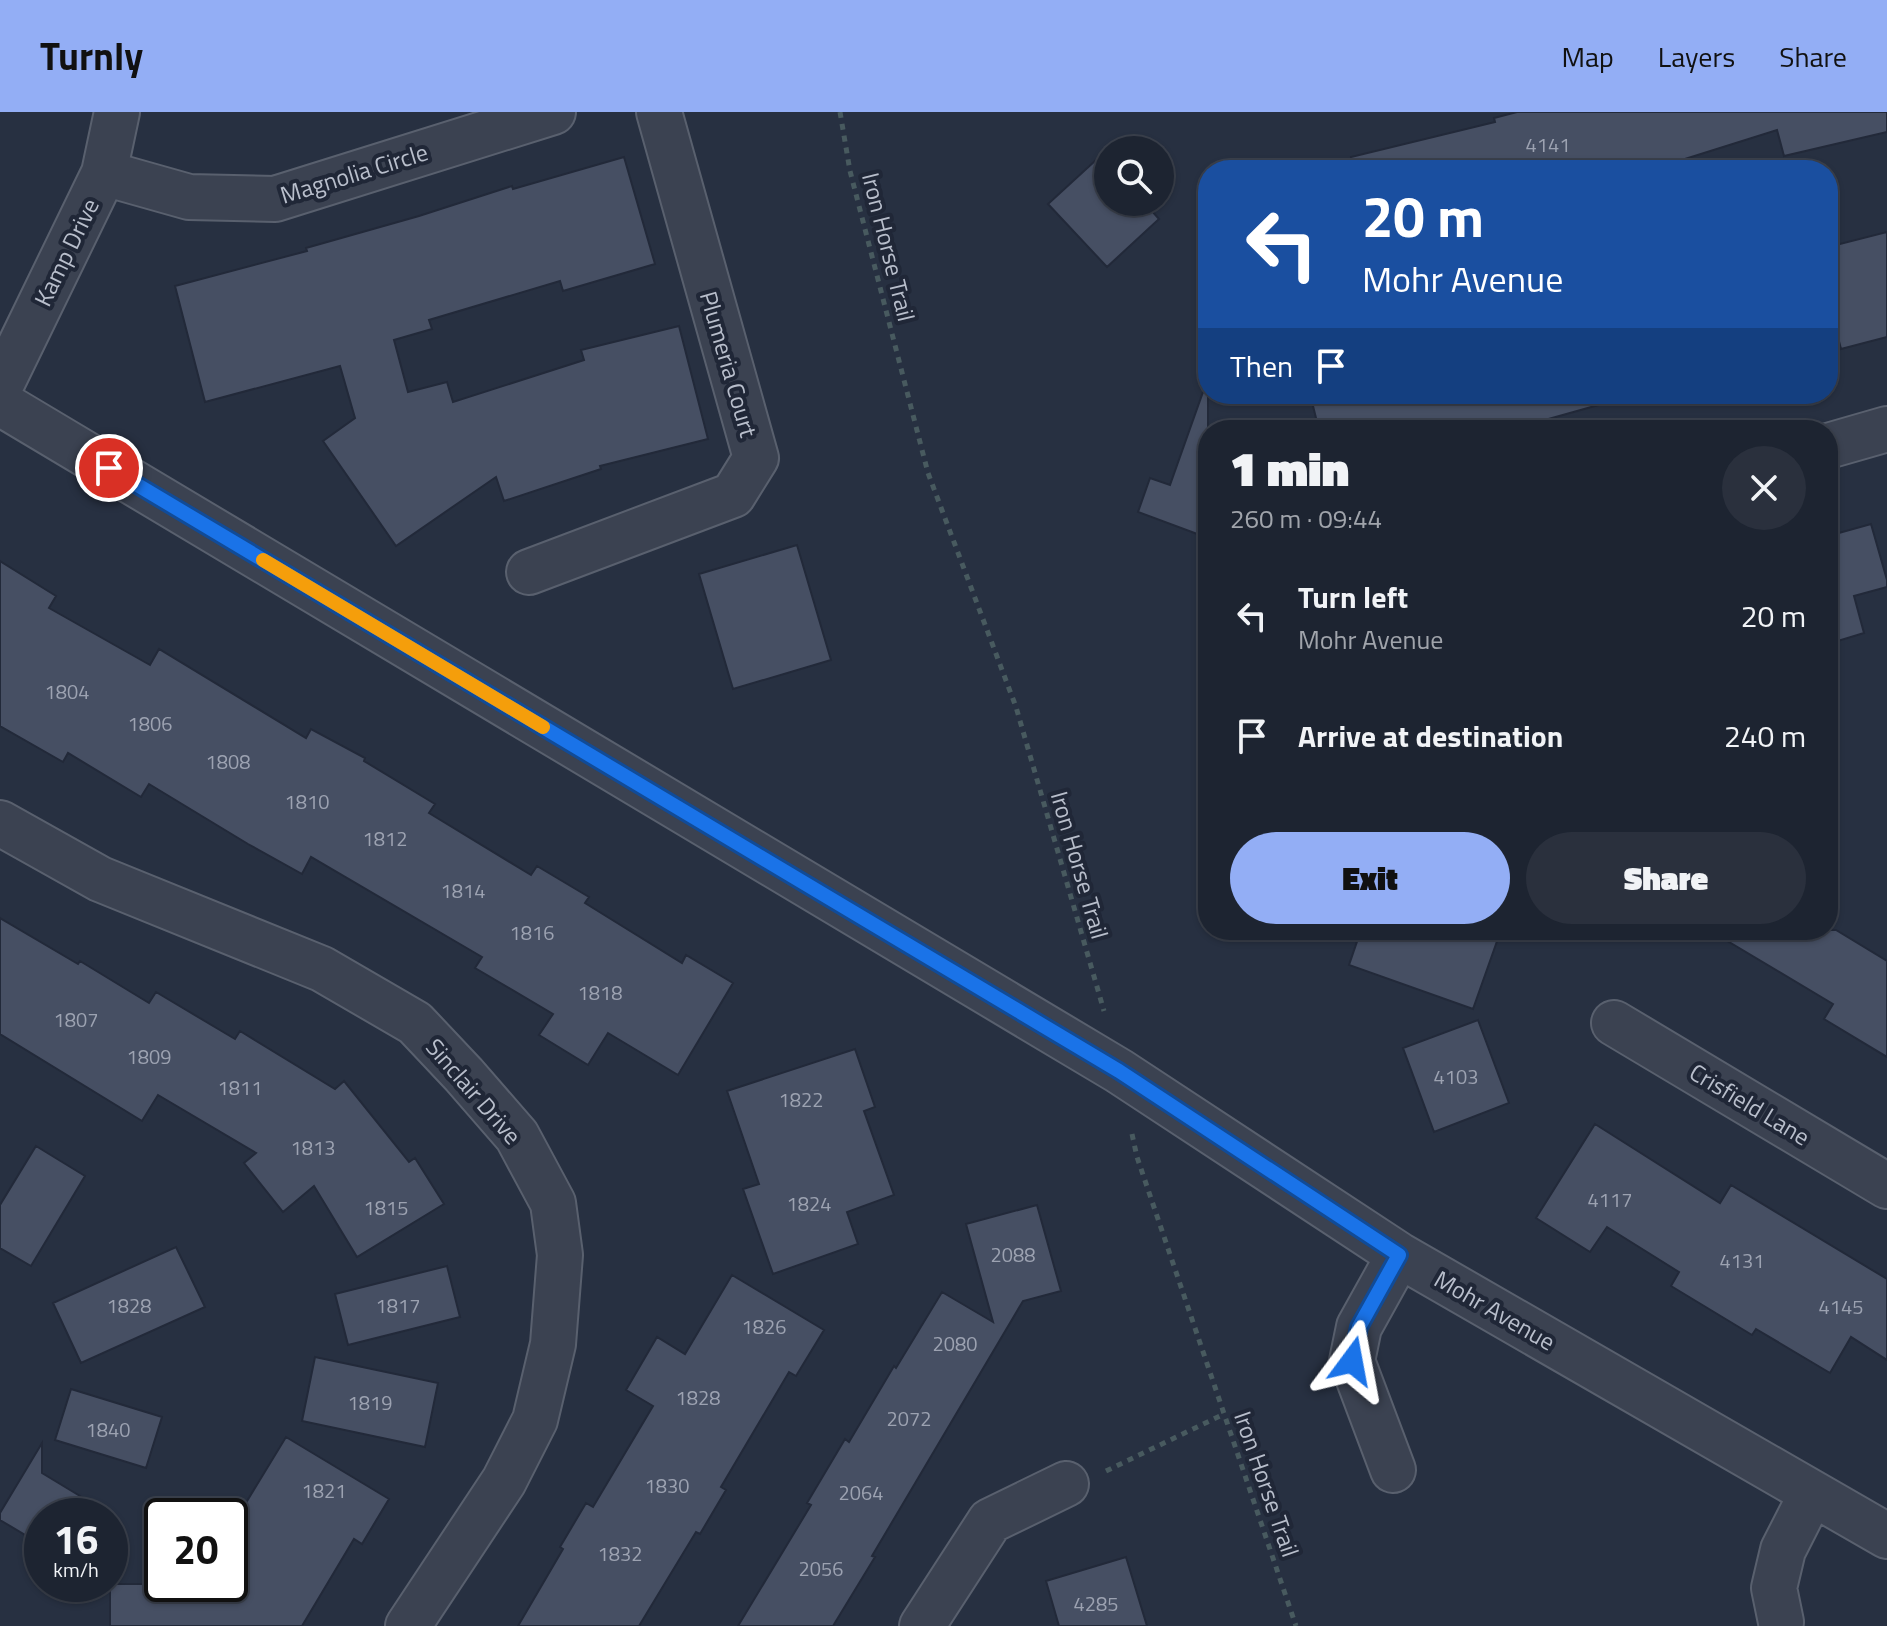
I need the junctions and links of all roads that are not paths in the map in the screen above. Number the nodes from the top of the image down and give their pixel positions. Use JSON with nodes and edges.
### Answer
{"nodes":[{"id":1,"x":117,"y":112,"type":"edge"},
{"id":2,"x":553,"y":112,"type":"edge"},
{"id":3,"x":659,"y":112,"type":"edge"},
{"id":4,"x":104,"y":173,"type":"junction"},
{"id":5,"x":0,"y":387,"type":"edge"},
{"id":6,"x":0,"y":403,"type":"edge"},
{"id":7,"x":1887,"y":429,"type":"edge"},
{"id":8,"x":1838,"y":443,"type":"edge"},
{"id":9,"x":529,"y":572,"type":"dead end"},
{"id":10,"x":0,"y":823,"type":"edge"},
{"id":11,"x":1614,"y":1023,"type":"dead end"},
{"id":12,"x":1887,"y":1186,"type":"edge"},
{"id":13,"x":1399,"y":1255,"type":"junction"},
{"id":14,"x":1393,"y":1470,"type":"dead end"},
{"id":15,"x":1066,"y":1484,"type":"road end"},
{"id":16,"x":1812,"y":1493,"type":"junction"},
{"id":17,"x":1887,"y":1536,"type":"edge"},
{"id":18,"x":1781,"y":1622,"type":"dead end"},
{"id":19,"x":408,"y":1626,"type":"edge"},
{"id":20,"x":922,"y":1626,"type":"edge"}],
"edges":[{"from":1,"to":4,"type":"street","name":"Kamp Drive"},
{"from":2,"to":4,"type":"street","name":"Magnolia Circle"},
{"from":3,"to":9,"type":"street","name":"Plumeria Court"},
{"from":4,"to":5,"type":"street","name":"Kamp Drive"},
{"from":6,"to":13,"type":"street","name":"Mohr Avenue"},
{"from":7,"to":8,"type":"street"},
{"from":10,"to":19,"type":"street","name":"Sinclair Drive"},
{"from":11,"to":12,"type":"street","name":"Crisfield Lane"},
{"from":13,"to":14,"type":"street"},
{"from":13,"to":16,"type":"street","name":"Mohr Avenue"},
{"from":15,"to":20,"type":"street"},
{"from":16,"to":17,"type":"street","name":"Mohr Avenue"},
{"from":16,"to":18,"type":"street"}]}
